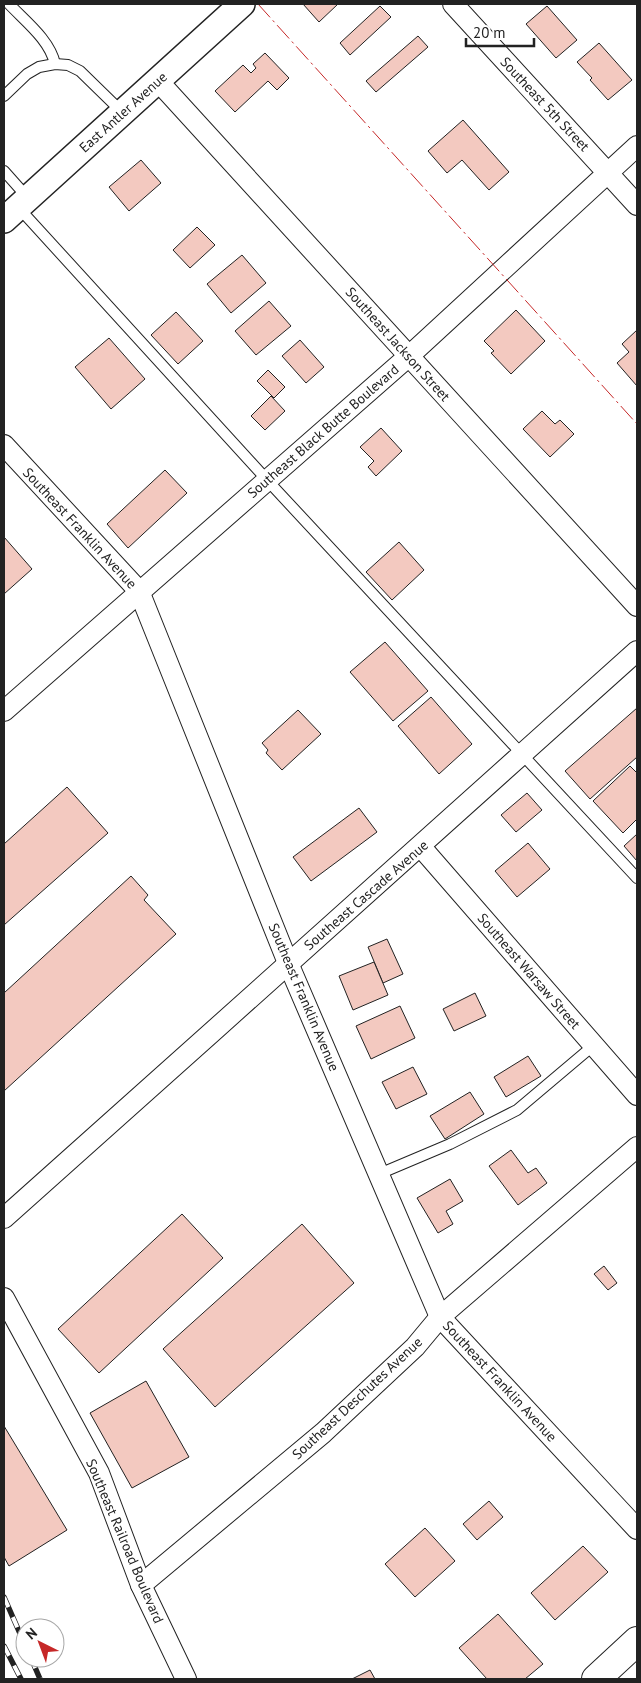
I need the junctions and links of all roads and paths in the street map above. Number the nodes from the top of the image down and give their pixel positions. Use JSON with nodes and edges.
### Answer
{"nodes":[{"id":1,"x":10,"y":4,"type":"edge"},
{"id":2,"x":242,"y":4,"type":"edge"},
{"id":3,"x":453,"y":4,"type":"edge"},
{"id":4,"x":55,"y":64,"type":"junction"},
{"id":5,"x":158,"y":81,"type":"junction"},
{"id":6,"x":4,"y":96,"type":"edge"},
{"id":7,"x":122,"y":113,"type":"junction"},
{"id":8,"x":637,"y":146,"type":"edge"},
{"id":9,"x":4,"y":171,"type":"edge"},
{"id":10,"x":608,"y":172,"type":"junction"},
{"id":11,"x":637,"y":204,"type":"edge"},
{"id":12,"x":17,"y":208,"type":"edge"},
{"id":13,"x":409,"y":356,"type":"junction"},
{"id":14,"x":4,"y":445,"type":"edge"},
{"id":15,"x":268,"y":481,"type":"junction"},
{"id":16,"x":139,"y":591,"type":"junction"},
{"id":17,"x":637,"y":606,"type":"edge"},
{"id":18,"x":637,"y":651,"type":"edge"},
{"id":19,"x":4,"y":711,"type":"edge"},
{"id":20,"x":523,"y":754,"type":"junction"},
{"id":21,"x":421,"y":847,"type":"junction"},
{"id":22,"x":637,"y":878,"type":"edge"},
{"id":23,"x":288,"y":963,"type":"junction"},
{"id":24,"x":594,"y":1045,"type":"junction"},
{"id":25,"x":637,"y":1095,"type":"edge"},
{"id":26,"x":637,"y":1147,"type":"edge"},
{"id":27,"x":379,"y":1174,"type":"junction"},
{"id":28,"x":4,"y":1218,"type":"edge"},
{"id":29,"x":4,"y":1298,"type":"edge"},
{"id":30,"x":440,"y":1317,"type":"junction"},
{"id":31,"x":637,"y":1529,"type":"edge"},
{"id":32,"x":141,"y":1585,"type":"junction"},
{"id":33,"x":637,"y":1641,"type":"edge"},
{"id":34,"x":186,"y":1679,"type":"edge"},
{"id":35,"x":596,"y":1679,"type":"edge"}],
"edges":[{"from":1,"to":4,"type":"lane"},
{"from":2,"to":5,"type":"street","name":"East Antler Avenue"},
{"from":3,"to":10,"type":"street","name":"Southeast 5th Street"},
{"from":4,"to":6,"type":"lane"},
{"from":4,"to":7,"type":"lane"},
{"from":5,"to":7,"type":"street","name":"East Antler Avenue"},
{"from":5,"to":13,"type":"street","name":"Southeast Jackson Street"},
{"from":7,"to":12,"type":"street","name":"East Antler Avenue"},
{"from":8,"to":10,"type":"street","name":"Southeast Black Butte Boulevard"},
{"from":9,"to":12,"type":"lane"},
{"from":10,"to":11,"type":"street","name":"Southeast 5th Street"},
{"from":10,"to":13,"type":"street","name":"Southeast Black Butte Boulevard"},
{"from":12,"to":15,"type":"lane"},
{"from":13,"to":15,"type":"street","name":"Southeast Black Butte Boulevard"},
{"from":13,"to":17,"type":"street","name":"Southeast Jackson Street"},
{"from":14,"to":16,"type":"street","name":"Southeast Franklin Avenue"},
{"from":15,"to":16,"type":"street","name":"Southeast Black Butte Boulevard"},
{"from":15,"to":20,"type":"lane"},
{"from":16,"to":19,"type":"street","name":"Southeast Black Butte Boulevard"},
{"from":16,"to":23,"type":"street","name":"Southeast Franklin Avenue"},
{"from":18,"to":20,"type":"street","name":"Southeast Cascade Avenue"},
{"from":20,"to":21,"type":"street","name":"Southeast Cascade Avenue"},
{"from":20,"to":22,"type":"lane"},
{"from":21,"to":23,"type":"street","name":"Southeast Cascade Avenue"},
{"from":21,"to":24,"type":"street","name":"Southeast Warsaw Street"},
{"from":23,"to":27,"type":"street","name":"Southeast Franklin Avenue"},
{"from":23,"to":28,"type":"street","name":"Southeast Cascade Avenue"},
{"from":24,"to":25,"type":"street","name":"Southeast Warsaw Street"},
{"from":24,"to":27,"type":"lane"},
{"from":26,"to":30,"type":"street","name":"Southeast Deschutes Avenue"},
{"from":27,"to":30,"type":"street","name":"Southeast Franklin Avenue"},
{"from":29,"to":32,"type":"street","name":"Southeast Railroad Boulevard"},
{"from":30,"to":31,"type":"street","name":"Southeast Franklin Avenue"},
{"from":30,"to":32,"type":"street","name":"Southeast Deschutes Avenue"},
{"from":32,"to":34,"type":"street","name":"Southeast Railroad Boulevard"},
{"from":33,"to":35,"type":"highway"}]}
